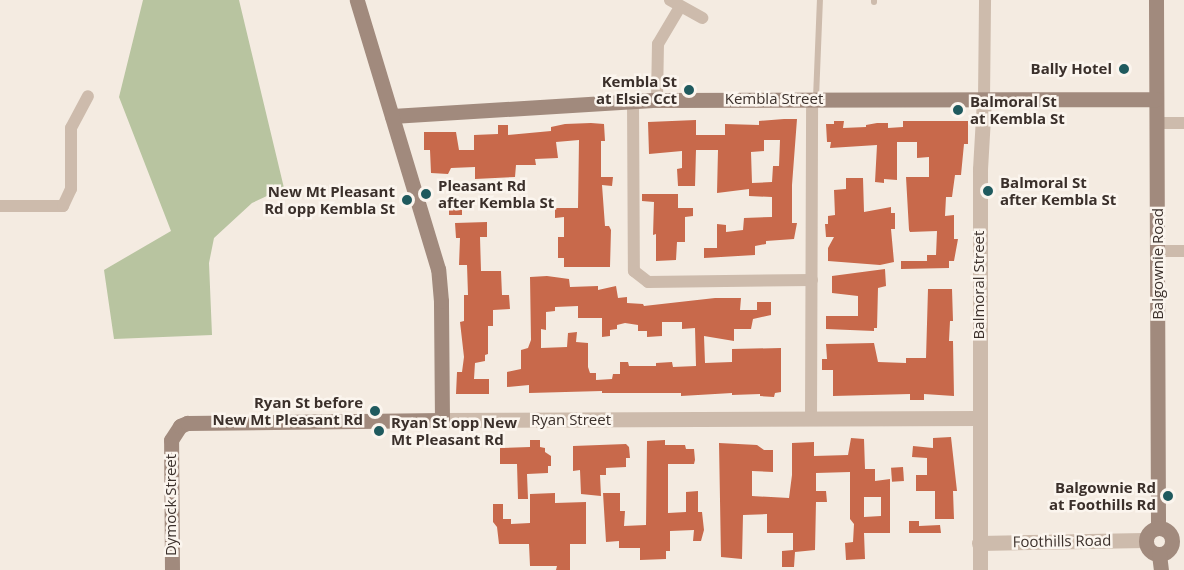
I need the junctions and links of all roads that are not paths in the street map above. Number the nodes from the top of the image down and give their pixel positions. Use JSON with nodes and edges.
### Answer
{"nodes":[{"id":1,"x":357,"y":0,"type":"edge"},
{"id":2,"x":820,"y":0,"type":"edge"},
{"id":3,"x":986,"y":0,"type":"edge"},
{"id":4,"x":1156,"y":0,"type":"edge"},
{"id":5,"x":675,"y":3,"type":"edge"},
{"id":6,"x":702,"y":18,"type":"dead end"},
{"id":7,"x":88,"y":96,"type":"dead end"},
{"id":8,"x":814,"y":99,"type":"junction"},
{"id":9,"x":984,"y":99,"type":"junction"},
{"id":10,"x":1156,"y":99,"type":"junction"},
{"id":11,"x":657,"y":100,"type":"junction"},
{"id":12,"x":633,"y":101,"type":"junction"},
{"id":13,"x":392,"y":116,"type":"junction"},
{"id":14,"x":1158,"y":123,"type":"junction"},
{"id":15,"x":1184,"y":123,"type":"edge"},
{"id":16,"x":0,"y":206,"type":"edge"},
{"id":17,"x":1157,"y":251,"type":"junction"},
{"id":18,"x":1184,"y":251,"type":"edge"},
{"id":19,"x":812,"y":280,"type":"junction"},
{"id":20,"x":979,"y":418,"type":"junction"},
{"id":21,"x":811,"y":419,"type":"junction"},
{"id":22,"x":442,"y":420,"type":"junction"},
{"id":23,"x":171,"y":440,"type":"joint"},
{"id":24,"x":1158,"y":527,"type":"junction"},
{"id":25,"x":1145,"y":540,"type":"junction"},
{"id":26,"x":1178,"y":541,"type":"edge"},
{"id":27,"x":979,"y":543,"type":"junction"},
{"id":28,"x":1159,"y":554,"type":"junction"},
{"id":29,"x":172,"y":570,"type":"edge"},
{"id":30,"x":980,"y":570,"type":"edge"},
{"id":31,"x":1161,"y":570,"type":"edge"}],
"edges":[{"from":1,"to":13,"type":"main road"},
{"from":2,"to":8,"type":"lane"},
{"from":3,"to":9,"type":"street","name":"Balmoral Street"},
{"from":4,"to":10,"type":"main road","name":"Balgownie Road"},
{"from":5,"to":6,"type":"street"},
{"from":5,"to":11,"type":"street"},
{"from":7,"to":16,"type":"street"},
{"from":8,"to":9,"type":"main road","name":"Kembla Street"},
{"from":8,"to":11,"type":"main road","name":"Kembla Street"},
{"from":8,"to":19,"type":"street"},
{"from":9,"to":10,"type":"main road","name":"Kembla Street"},
{"from":9,"to":20,"type":"street","name":"Balmoral Street"},
{"from":10,"to":14,"type":"main road","name":"Balgownie Road"},
{"from":11,"to":12,"type":"main road","name":"Kembla Street"},
{"from":12,"to":13,"type":"main road","name":"Kembla Street"},
{"from":12,"to":19,"type":"street"},
{"from":13,"to":22,"type":"main road"},
{"from":14,"to":15,"type":"street"},
{"from":14,"to":17,"type":"main road","name":"Balgownie Road"},
{"from":17,"to":18,"type":"street"},
{"from":17,"to":24,"type":"main road","name":"Balgownie Road"},
{"from":19,"to":21,"type":"street"},
{"from":20,"to":21,"type":"street","name":"Ryan Street"},
{"from":20,"to":27,"type":"street","name":"Balmoral Street"},
{"from":21,"to":22,"type":"street","name":"Ryan Street"},
{"from":22,"to":23,"type":"main road","name":"Ryan Street"},
{"from":23,"to":29,"type":"main road","name":"Dymock Street"},
{"from":24,"to":25,"type":"main road"},
{"from":24,"to":26,"type":"main road"},
{"from":25,"to":27,"type":"street","name":"Foothills Road"},
{"from":25,"to":28,"type":"main road"},
{"from":26,"to":28,"type":"main road"},
{"from":27,"to":30,"type":"street","name":"Balmoral Street"},
{"from":28,"to":31,"type":"main road"}]}
